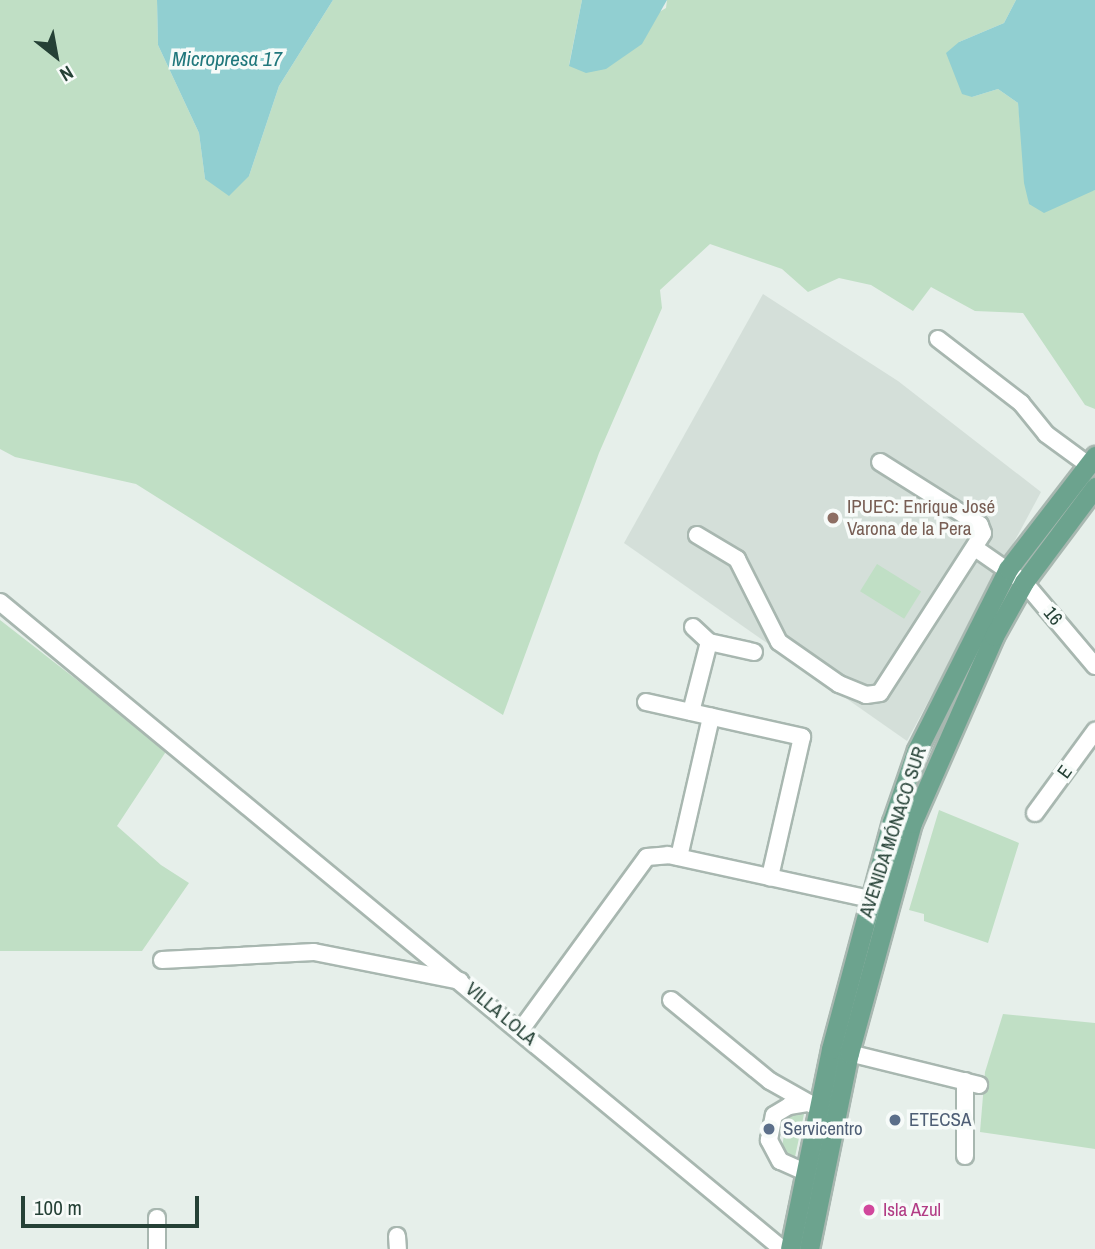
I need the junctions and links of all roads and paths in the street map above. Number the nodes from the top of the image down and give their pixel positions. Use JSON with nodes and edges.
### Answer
{"nodes":[{"id":1,"x":938,"y":339,"type":"dead end"},
{"id":2,"x":1091,"y":460,"type":"edge"},
{"id":3,"x":880,"y":462,"type":"dead end"},
{"id":4,"x":1095,"y":486,"type":"edge"},
{"id":5,"x":697,"y":535,"type":"dead end"},
{"id":6,"x":975,"y":548,"type":"junction"},
{"id":7,"x":1008,"y":569,"type":"junction"},
{"id":8,"x":1024,"y":582,"type":"junction"},
{"id":9,"x":0,"y":601,"type":"edge"},
{"id":10,"x":693,"y":627,"type":"dead end"},
{"id":11,"x":709,"y":642,"type":"junction"},
{"id":12,"x":754,"y":652,"type":"dead end"},
{"id":13,"x":1095,"y":666,"type":"edge"},
{"id":14,"x":646,"y":702,"type":"dead end"},
{"id":15,"x":691,"y":712,"type":"junction"},
{"id":16,"x":710,"y":717,"type":"junction"},
{"id":17,"x":1095,"y":731,"type":"edge"},
{"id":18,"x":1035,"y":813,"type":"dead end"},
{"id":19,"x":679,"y":857,"type":"junction"},
{"id":20,"x":770,"y":877,"type":"junction"},
{"id":21,"x":870,"y":899,"type":"junction"},
{"id":22,"x":162,"y":960,"type":"dead end"},
{"id":23,"x":462,"y":982,"type":"junction"},
{"id":24,"x":671,"y":1000,"type":"dead end"},
{"id":25,"x":520,"y":1031,"type":"junction"},
{"id":26,"x":840,"y":1051,"type":"junction"},
{"id":27,"x":821,"y":1108,"type":"junction"},
{"id":28,"x":965,"y":1156,"type":"dead end"},
{"id":29,"x":805,"y":1172,"type":"junction"},
{"id":30,"x":157,"y":1218,"type":"dead end"},
{"id":31,"x":157,"y":1249,"type":"edge"},
{"id":32,"x":782,"y":1249,"type":"edge"},
{"id":33,"x":790,"y":1249,"type":"edge"},
{"id":34,"x":809,"y":1249,"type":"edge"}],
"edges":[{"from":1,"to":2,"type":"street"},
{"from":2,"to":7,"type":"main road","name":"AVENIDA MÓNACO SUR"},
{"from":3,"to":6,"type":"street"},
{"from":4,"to":8,"type":"main road","name":"AVENIDA MÓNACO SUR"},
{"from":5,"to":6,"type":"street"},
{"from":6,"to":7,"type":"street","name":"16"},
{"from":7,"to":8,"type":"street","name":"16"},
{"from":7,"to":21,"type":"main road","name":"AVENIDA MÓNACO SUR"},
{"from":8,"to":13,"type":"street","name":"16"},
{"from":8,"to":26,"type":"main road","name":"AVENIDA MÓNACO SUR"},
{"from":9,"to":23,"type":"street","name":"VILLA LOLA"},
{"from":10,"to":11,"type":"street"},
{"from":11,"to":12,"type":"street"},
{"from":11,"to":15,"type":"street"},
{"from":14,"to":15,"type":"street"},
{"from":15,"to":16,"type":"street"},
{"from":16,"to":19,"type":"street"},
{"from":16,"to":20,"type":"street"},
{"from":17,"to":18,"type":"street","name":"E"},
{"from":19,"to":20,"type":"street"},
{"from":19,"to":25,"type":"street"},
{"from":20,"to":21,"type":"street"},
{"from":21,"to":26,"type":"main road","name":"AVENIDA MÓNACO SUR"},
{"from":22,"to":23,"type":"street"},
{"from":23,"to":25,"type":"street","name":"VILLA LOLA"},
{"from":24,"to":27,"type":"street"},
{"from":25,"to":32,"type":"street","name":"VILLA LOLA"},
{"from":26,"to":27,"type":"main road","name":"AVENIDA MÓNACO SUR"},
{"from":26,"to":28,"type":"street"},
{"from":27,"to":29,"type":"main road","name":"AVENIDA MÓNACO SUR"},
{"from":27,"to":29,"type":"street"},
{"from":27,"to":34,"type":"main road","name":"AVENIDA MÓNACO SUR"},
{"from":29,"to":33,"type":"main road","name":"AVENIDA MÓNACO SUR"},
{"from":30,"to":31,"type":"street"}]}
